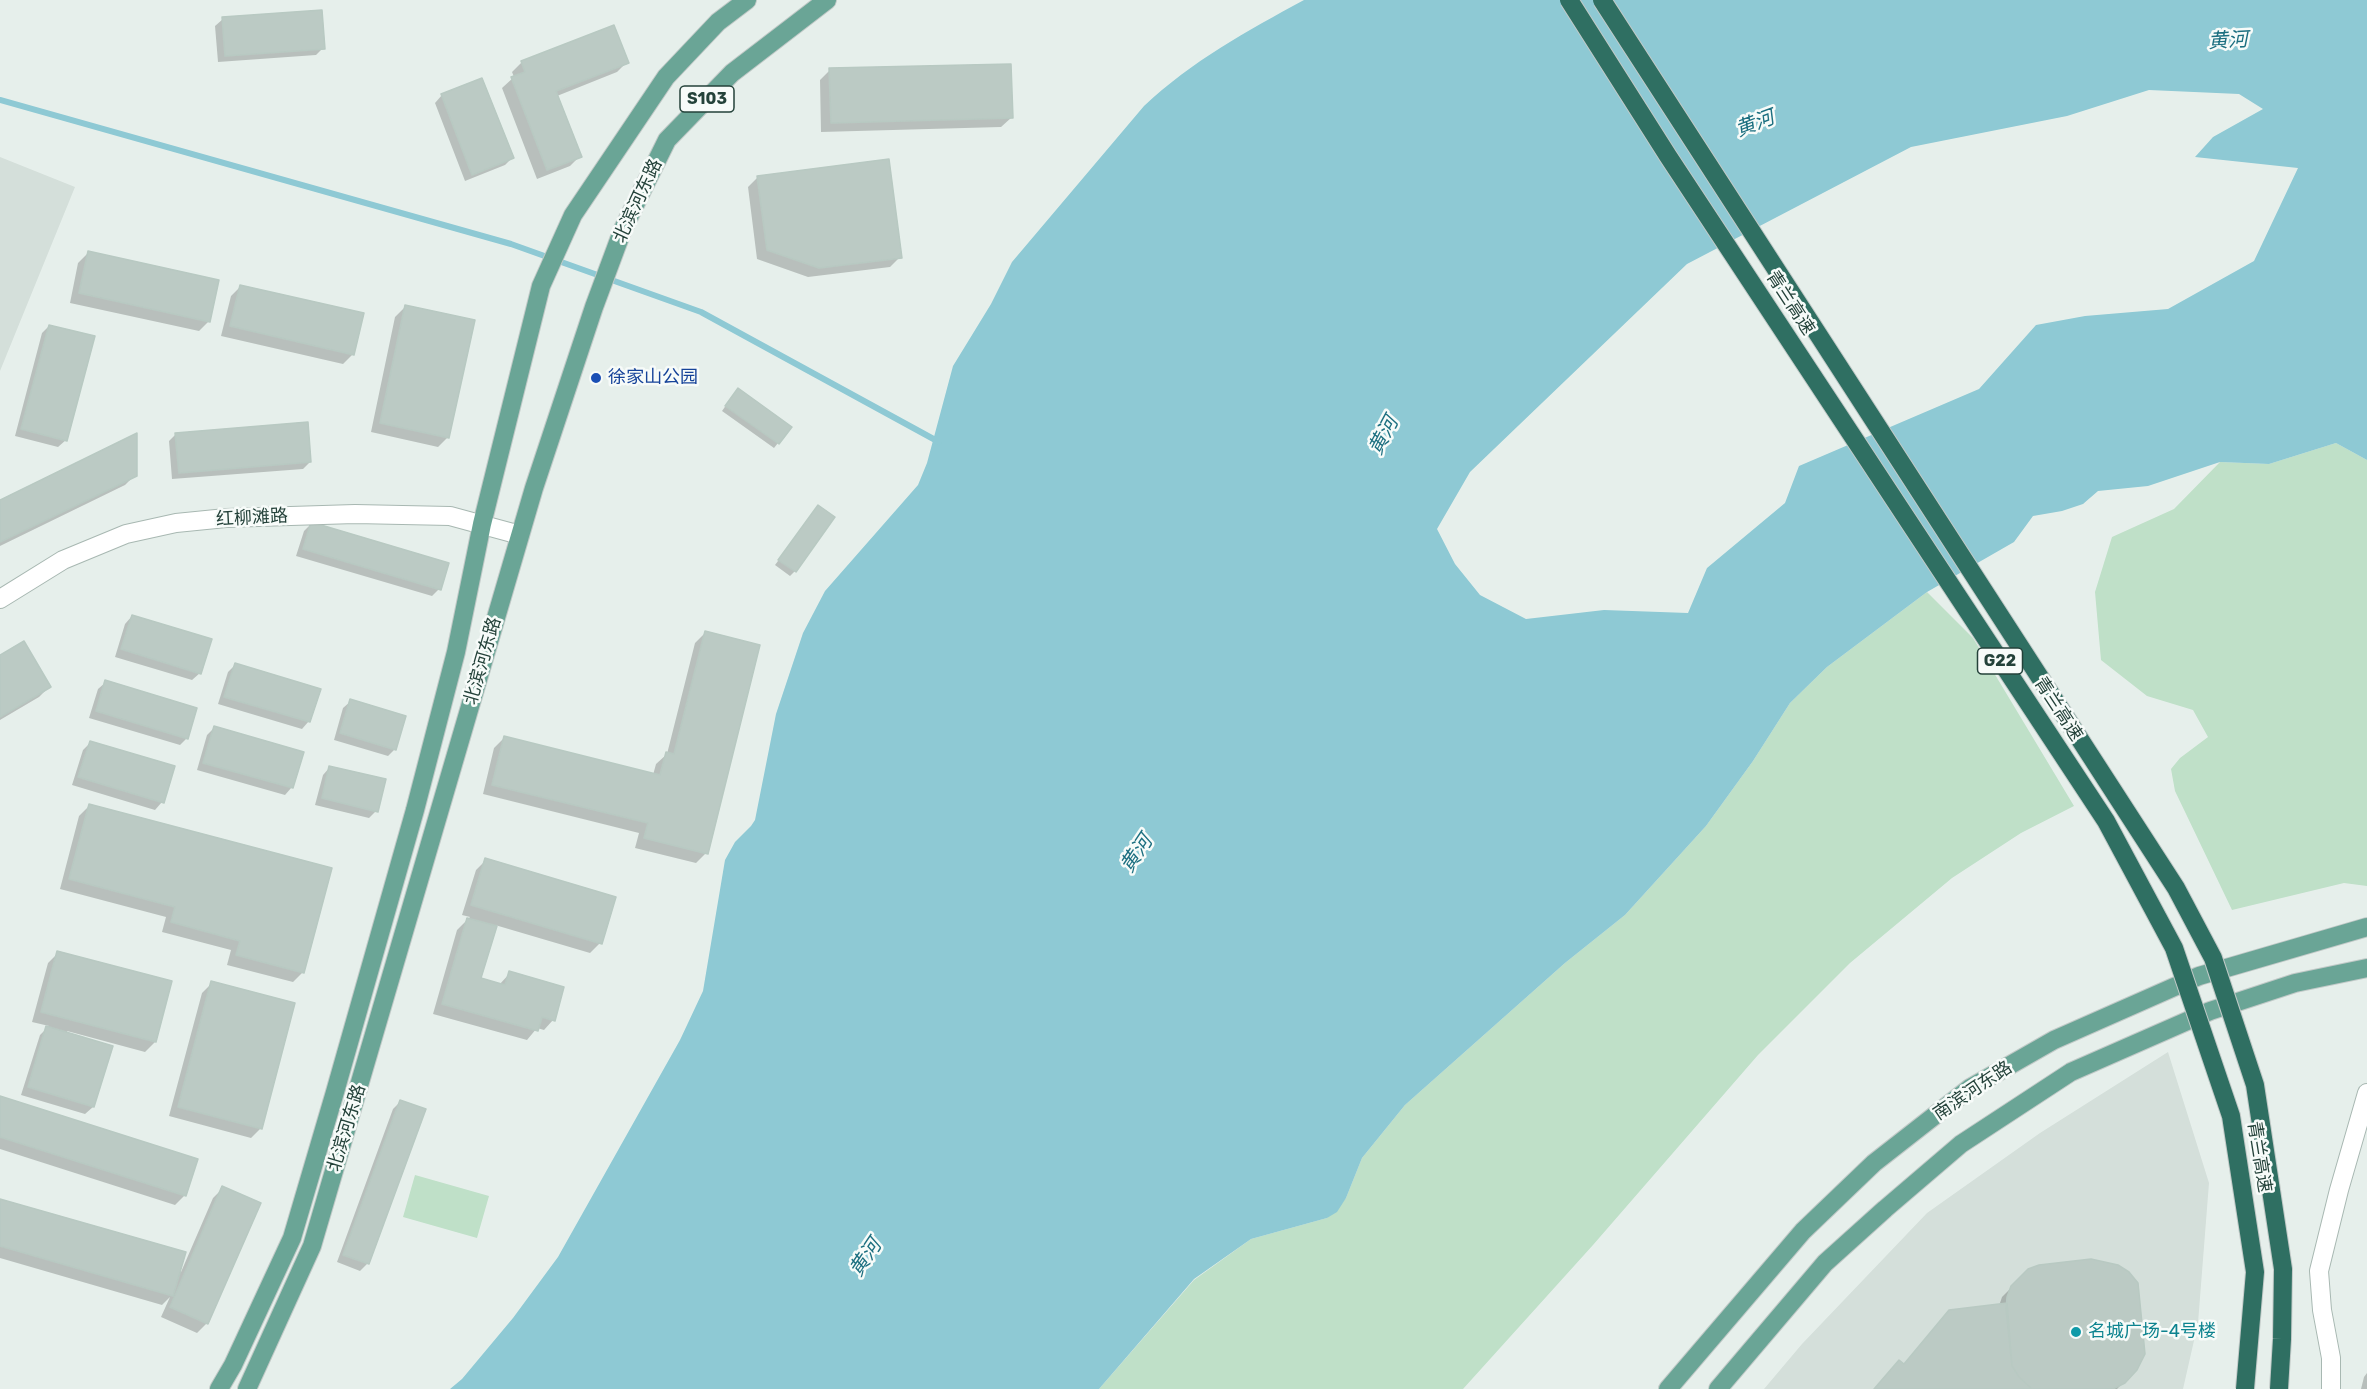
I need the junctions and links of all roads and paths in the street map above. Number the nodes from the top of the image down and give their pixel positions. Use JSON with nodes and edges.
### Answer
{"nodes":[{"id":1,"x":747,"y":0,"type":"edge"},
{"id":2,"x":827,"y":0,"type":"edge"},
{"id":3,"x":1569,"y":0,"type":"edge"},
{"id":4,"x":1602,"y":0,"type":"edge"},
{"id":5,"x":482,"y":524,"type":"junction"},
{"id":6,"x":519,"y":535,"type":"junction"},
{"id":7,"x":0,"y":599,"type":"edge"},
{"id":8,"x":2367,"y":927,"type":"edge"},
{"id":9,"x":2367,"y":968,"type":"edge"},
{"id":10,"x":2367,"y":1093,"type":"edge"},
{"id":11,"x":219,"y":1389,"type":"edge"},
{"id":12,"x":247,"y":1389,"type":"edge"},
{"id":13,"x":1668,"y":1389,"type":"edge"},
{"id":14,"x":1718,"y":1389,"type":"edge"},
{"id":15,"x":2245,"y":1389,"type":"edge"},
{"id":16,"x":2279,"y":1389,"type":"edge"},
{"id":17,"x":2331,"y":1389,"type":"edge"}],
"edges":[{"from":1,"to":5,"type":"main road","name":"北滨河东路","number":"S103"},
{"from":2,"to":6,"type":"main road","name":"北滨河东路","number":"S103"},
{"from":3,"to":15,"type":"highway","name":"青兰高速","number":"G22","bridge":true},
{"from":4,"to":16,"type":"highway","name":"青兰高速","number":"G22","bridge":true},
{"from":5,"to":6,"type":"street","name":"红柳滩路"},
{"from":5,"to":7,"type":"street","name":"红柳滩路"},
{"from":5,"to":11,"type":"main road","name":"北滨河东路"},
{"from":6,"to":12,"type":"main road","name":"北滨河东路"},
{"from":8,"to":13,"type":"main road","name":"南滨河东路"},
{"from":9,"to":14,"type":"main road","name":"南滨河东路"},
{"from":10,"to":17,"type":"street"}]}
